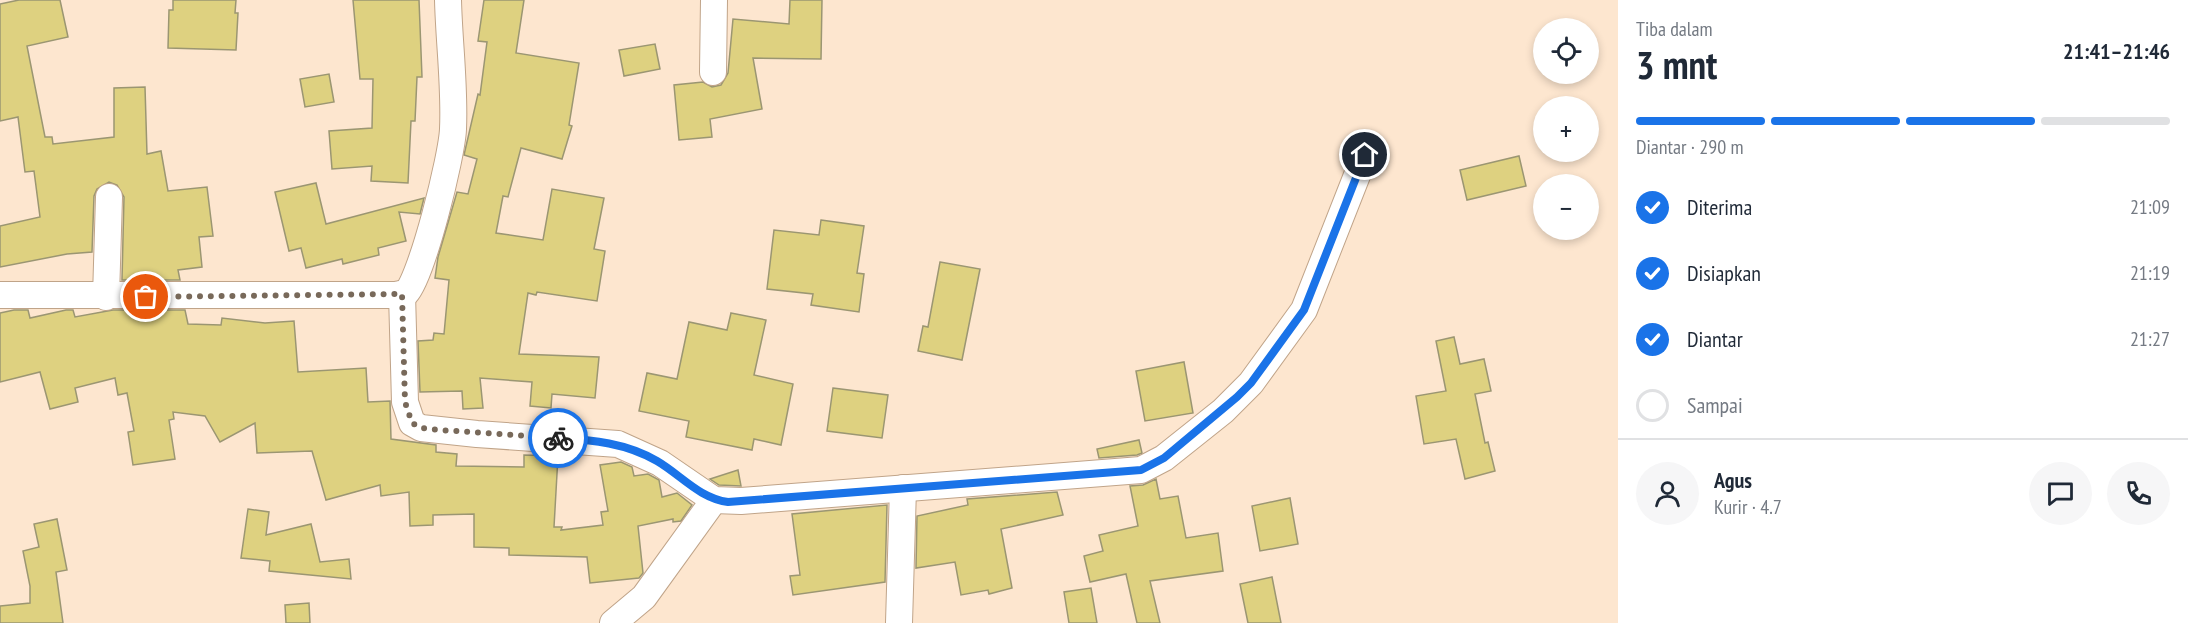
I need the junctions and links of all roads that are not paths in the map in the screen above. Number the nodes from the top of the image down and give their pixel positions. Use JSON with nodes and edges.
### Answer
{"nodes":[{"id":1,"x":447,"y":0,"type":"edge"},
{"id":2,"x":714,"y":0,"type":"edge"},
{"id":3,"x":712,"y":72,"type":"dead end"},
{"id":4,"x":1365,"y":155,"type":"dead end"},
{"id":5,"x":109,"y":197,"type":"dead end"},
{"id":6,"x":402,"y":294,"type":"junction"},
{"id":7,"x":0,"y":295,"type":"edge"},
{"id":8,"x":106,"y":297,"type":"junction"},
{"id":9,"x":903,"y":488,"type":"junction"},
{"id":10,"x":714,"y":500,"type":"junction"},
{"id":11,"x":613,"y":623,"type":"edge"},
{"id":12,"x":899,"y":623,"type":"edge"}],
"edges":[{"from":1,"to":6,"type":"street"},
{"from":2,"to":3,"type":"street"},
{"from":4,"to":9,"type":"street"},
{"from":5,"to":8,"type":"street"},
{"from":6,"to":8,"type":"street"},
{"from":6,"to":10,"type":"street"},
{"from":7,"to":8,"type":"street"},
{"from":9,"to":10,"type":"street"},
{"from":9,"to":12,"type":"street"},
{"from":10,"to":11,"type":"street"}]}
